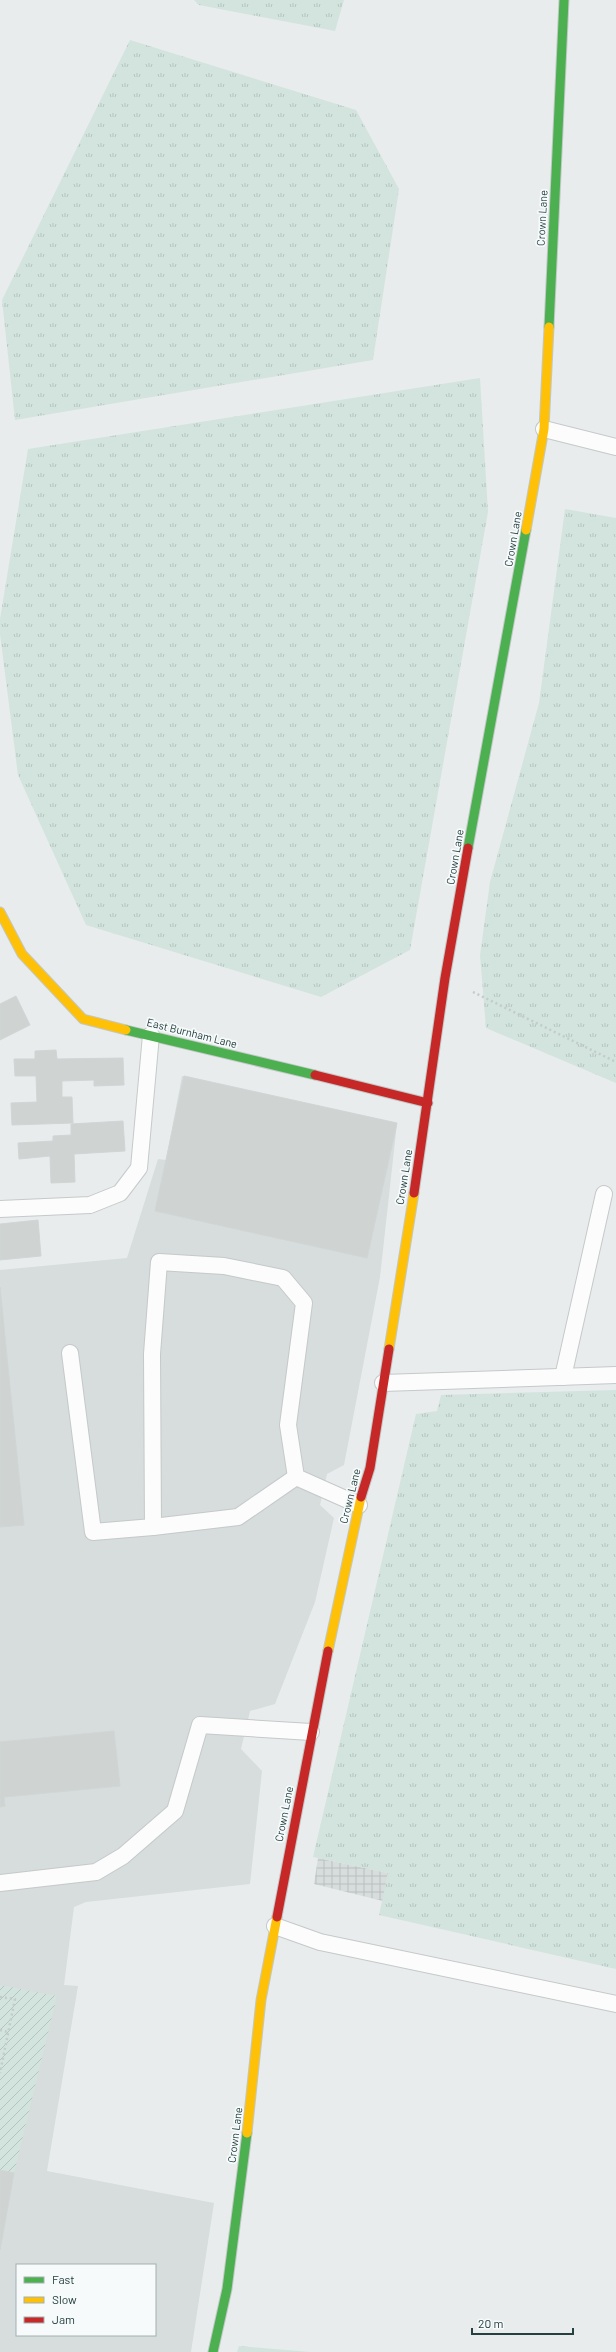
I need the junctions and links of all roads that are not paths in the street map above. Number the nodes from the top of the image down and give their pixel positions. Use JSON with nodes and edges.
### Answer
{"nodes":[{"id":1,"x":564,"y":0,"type":"edge"},
{"id":2,"x":544,"y":429,"type":"junction"},
{"id":3,"x":616,"y":447,"type":"edge"},
{"id":4,"x":0,"y":912,"type":"edge"},
{"id":5,"x":151,"y":1035,"type":"junction"},
{"id":6,"x":428,"y":1102,"type":"junction"},
{"id":7,"x":604,"y":1194,"type":"dead end"},
{"id":8,"x":0,"y":1209,"type":"edge"},
{"id":9,"x":70,"y":1353,"type":"dead end"},
{"id":10,"x":616,"y":1375,"type":"edge"},
{"id":11,"x":563,"y":1377,"type":"junction"},
{"id":12,"x":383,"y":1383,"type":"junction"},
{"id":13,"x":296,"y":1477,"type":"junction"},
{"id":14,"x":359,"y":1506,"type":"junction"},
{"id":15,"x":153,"y":1527,"type":"junction"},
{"id":16,"x":312,"y":1732,"type":"junction"},
{"id":17,"x":0,"y":1883,"type":"edge"},
{"id":18,"x":275,"y":1926,"type":"junction"},
{"id":19,"x":616,"y":2004,"type":"edge"},
{"id":20,"x":213,"y":2352,"type":"edge"}],
"edges":[{"from":1,"to":2,"type":"street","name":"Crown Lane"},
{"from":2,"to":3,"type":"lane"},
{"from":2,"to":6,"type":"street","name":"Crown Lane"},
{"from":4,"to":5,"type":"street","name":"East Burnham Lane"},
{"from":5,"to":6,"type":"street","name":"East Burnham Lane"},
{"from":5,"to":8,"type":"lane"},
{"from":6,"to":12,"type":"street","name":"Crown Lane"},
{"from":7,"to":11,"type":"lane"},
{"from":9,"to":15,"type":"lane"},
{"from":10,"to":11,"type":"lane"},
{"from":11,"to":12,"type":"lane"},
{"from":12,"to":14,"type":"street","name":"Crown Lane"},
{"from":13,"to":14,"type":"lane"},
{"from":13,"to":15,"type":"lane"},
{"from":13,"to":15,"type":"lane"},
{"from":14,"to":16,"type":"street","name":"Crown Lane"},
{"from":16,"to":17,"type":"lane"},
{"from":16,"to":18,"type":"street","name":"Crown Lane"},
{"from":18,"to":19,"type":"lane"},
{"from":18,"to":20,"type":"street","name":"Crown Lane"}]}
